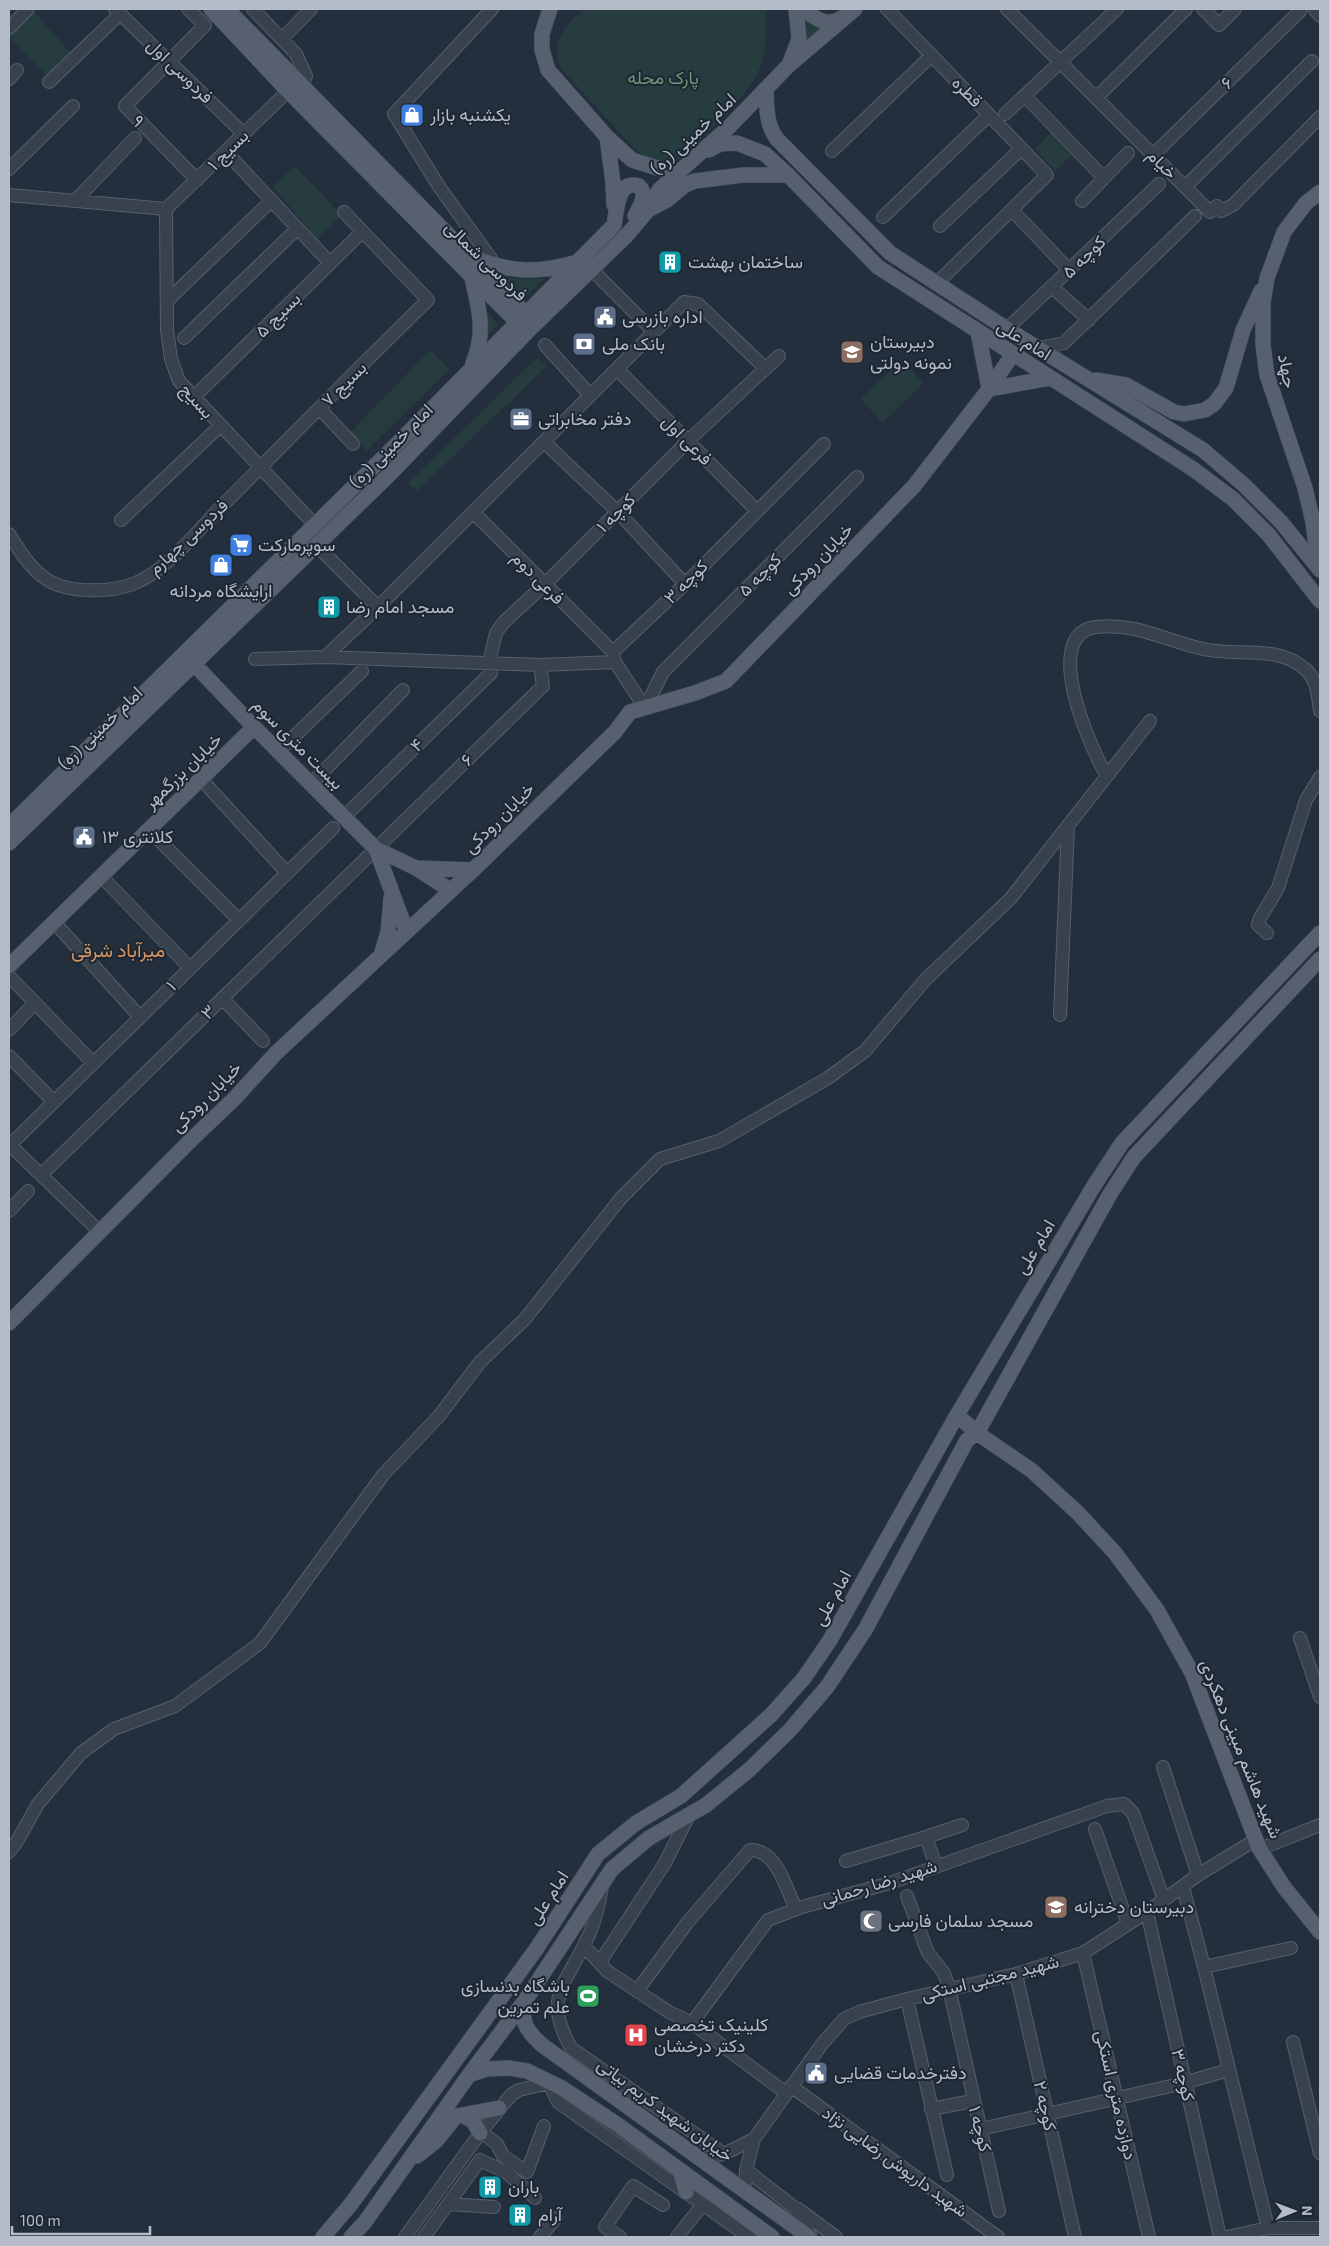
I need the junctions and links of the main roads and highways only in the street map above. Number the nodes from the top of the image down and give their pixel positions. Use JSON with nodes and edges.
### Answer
{"nodes":[{"id":1,"x":210,"y":9,"type":"edge"},
{"id":2,"x":228,"y":9,"type":"edge"},
{"id":3,"x":541,"y":9,"type":"edge"},
{"id":4,"x":550,"y":9,"type":"edge"},
{"id":5,"x":796,"y":9,"type":"edge"},
{"id":6,"x":803,"y":9,"type":"edge"},
{"id":7,"x":854,"y":9,"type":"edge"},
{"id":8,"x":542,"y":34,"type":"junction"},
{"id":9,"x":788,"y":66,"type":"junction"},
{"id":10,"x":295,"y":88,"type":"junction"},
{"id":11,"x":766,"y":91,"type":"junction"},
{"id":12,"x":607,"y":137,"type":"junction"},
{"id":13,"x":777,"y":139,"type":"junction"},
{"id":14,"x":765,"y":154,"type":"junction"},
{"id":15,"x":696,"y":156,"type":"junction"},
{"id":16,"x":676,"y":174,"type":"junction"},
{"id":17,"x":788,"y":174,"type":"junction"},
{"id":18,"x":1320,"y":192,"type":"edge"},
{"id":19,"x":648,"y":210,"type":"junction"},
{"id":20,"x":614,"y":225,"type":"junction"},
{"id":21,"x":626,"y":235,"type":"junction"},
{"id":22,"x":467,"y":255,"type":"junction"},
{"id":23,"x":575,"y":263,"type":"junction"},
{"id":24,"x":472,"y":277,"type":"junction"},
{"id":25,"x":1267,"y":278,"type":"junction"},
{"id":26,"x":559,"y":279,"type":"junction"},
{"id":27,"x":568,"y":291,"type":"junction"},
{"id":28,"x":526,"y":323,"type":"junction"},
{"id":29,"x":978,"y":332,"type":"junction"},
{"id":30,"x":1013,"y":354,"type":"junction"},
{"id":31,"x":472,"y":367,"type":"junction"},
{"id":32,"x":1050,"y":378,"type":"junction"},
{"id":33,"x":1088,"y":379,"type":"junction"},
{"id":34,"x":989,"y":389,"type":"junction"},
{"id":35,"x":1320,"y":569,"type":"edge"},
{"id":36,"x":1320,"y":601,"type":"edge"},
{"id":37,"x":194,"y":664,"type":"junction"},
{"id":38,"x":254,"y":727,"type":"junction"},
{"id":39,"x":9,"y":826,"type":"edge"},
{"id":40,"x":9,"y":843,"type":"edge"},
{"id":41,"x":376,"y":849,"type":"junction"},
{"id":42,"x":416,"y":868,"type":"junction"},
{"id":43,"x":473,"y":870,"type":"junction"},
{"id":44,"x":450,"y":890,"type":"junction"},
{"id":45,"x":391,"y":892,"type":"junction"},
{"id":46,"x":406,"y":930,"type":"junction"},
{"id":47,"x":1320,"y":932,"type":"edge"},
{"id":48,"x":381,"y":955,"type":"junction"},
{"id":49,"x":1320,"y":959,"type":"edge"},
{"id":50,"x":10,"y":966,"type":"edge"},
{"id":51,"x":1120,"y":1146,"type":"junction"},
{"id":52,"x":1134,"y":1157,"type":"junction"},
{"id":53,"x":9,"y":1323,"type":"edge"},
{"id":54,"x":957,"y":1414,"type":"junction"},
{"id":55,"x":977,"y":1433,"type":"junction"},
{"id":56,"x":598,"y":1854,"type":"junction"},
{"id":57,"x":612,"y":1868,"type":"junction"},
{"id":58,"x":1320,"y":1932,"type":"edge"},
{"id":59,"x":526,"y":1999,"type":"junction"},
{"id":60,"x":469,"y":2075,"type":"junction"},
{"id":61,"x":499,"y":2108,"type":"road end"},
{"id":62,"x":632,"y":2110,"type":"junction"},
{"id":63,"x":459,"y":2116,"type":"junction"},
{"id":64,"x":618,"y":2126,"type":"junction"},
{"id":65,"x":480,"y":2133,"type":"road end"},
{"id":66,"x":406,"y":2164,"type":"junction"},
{"id":67,"x":680,"y":2170,"type":"junction"},
{"id":68,"x":686,"y":2192,"type":"road end"},
{"id":69,"x":323,"y":2237,"type":"edge"},
{"id":70,"x":352,"y":2237,"type":"edge"},
{"id":71,"x":772,"y":2237,"type":"edge"},
{"id":72,"x":810,"y":2237,"type":"edge"}],
"edges":[{"from":1,"to":10,"type":"main road","name":"فردوسی شمالی"},
{"from":2,"to":10,"type":"main road","name":"فردوسی شمالی"},
{"from":3,"to":8,"type":"main road"},
{"from":4,"to":8,"type":"main road"},
{"from":5,"to":9,"type":"main road"},
{"from":6,"to":7,"type":"main road"},
{"from":7,"to":9,"type":"main road"},
{"from":8,"to":12,"type":"main road"},
{"from":9,"to":11,"type":"main road","name":"امام خمینی (ره)"},
{"from":10,"to":22,"type":"main road","name":"فردوسی شمالی"},
{"from":10,"to":24,"type":"main road","name":"فردوسی شمالی"},
{"from":11,"to":13,"type":"main road","name":"امام علی"},
{"from":11,"to":15,"type":"main road","name":"امام خمینی (ره)"},
{"from":12,"to":16,"type":"main road"},
{"from":12,"to":20,"type":"main road"},
{"from":13,"to":14,"type":"main road"},
{"from":13,"to":33,"type":"main road","name":"امام علی"},
{"from":14,"to":15,"type":"main road","name":"امام علی"},
{"from":14,"to":17,"type":"main road","name":"امام علی"},
{"from":15,"to":16,"type":"main road","name":"امام خمینی (ره)"},
{"from":16,"to":19,"type":"main road","name":"امام خمینی (ره)"},
{"from":17,"to":19,"type":"main road"},
{"from":17,"to":29,"type":"main road","name":"امام علی"},
{"from":18,"to":25,"type":"main road","name":"جهاد"},
{"from":19,"to":21,"type":"main road","name":"امام خمینی (ره)"},
{"from":20,"to":21,"type":"main road"},
{"from":20,"to":23,"type":"main road","name":"امام خمینی (ره)"},
{"from":21,"to":27,"type":"main road","name":"امام خمینی (ره)"},
{"from":22,"to":23,"type":"main road"},
{"from":22,"to":28,"type":"main road","name":"فردوسی شمالی"},
{"from":23,"to":26,"type":"main road","name":"امام خمینی (ره)"},
{"from":24,"to":28,"type":"main road","name":"فردوسی شمالی"},
{"from":24,"to":31,"type":"main road"},
{"from":25,"to":33,"type":"main road"},
{"from":25,"to":35,"type":"main road","name":"جهاد"},
{"from":26,"to":27,"type":"main road"},
{"from":26,"to":28,"type":"main road","name":"امام خمینی (ره)"},
{"from":27,"to":28,"type":"main road","name":"امام خمینی (ره)"},
{"from":28,"to":31,"type":"main road","name":"امام خمینی (ره)"},
{"from":28,"to":37,"type":"main road","name":"امام خمینی (ره)"},
{"from":29,"to":30,"type":"main road","name":"امام علی"},
{"from":29,"to":34,"type":"main road"},
{"from":30,"to":32,"type":"main road","name":"امام علی"},
{"from":30,"to":34,"type":"main road","name":"خیابان رودکی"},
{"from":31,"to":39,"type":"main road","name":"امام خمینی (ره)"},
{"from":32,"to":34,"type":"main road"},
{"from":32,"to":36,"type":"main road","name":"امام علی"},
{"from":33,"to":35,"type":"main road","name":"امام علی"},
{"from":34,"to":43,"type":"main road","name":"خیابان رودکی"},
{"from":37,"to":38,"type":"main road","name":"بیست متری سوم"},
{"from":37,"to":40,"type":"main road","name":"امام خمینی (ره)"},
{"from":38,"to":41,"type":"main road","name":"بیست متری سوم"},
{"from":38,"to":50,"type":"main road","name":"خیابان بزرگمهر"},
{"from":41,"to":42,"type":"main road","name":"بیست متری سوم"},
{"from":41,"to":45,"type":"main road","name":"بیست متری سوم"},
{"from":42,"to":43,"type":"main road"},
{"from":42,"to":44,"type":"main road","name":"بیست متری سوم"},
{"from":43,"to":44,"type":"main road","name":"خیابان رودکی"},
{"from":44,"to":46,"type":"main road","name":"خیابان رودکی"},
{"from":45,"to":46,"type":"main road","name":"بیست متری سوم"},
{"from":45,"to":48,"type":"main road"},
{"from":46,"to":48,"type":"main road","name":"خیابان رودکی"},
{"from":47,"to":51,"type":"main road","name":"امام علی"},
{"from":48,"to":53,"type":"main road","name":"خیابان رودکی"},
{"from":49,"to":52,"type":"main road"},
{"from":51,"to":52,"type":"main road"},
{"from":51,"to":54,"type":"main road","name":"امام علی"},
{"from":52,"to":55,"type":"main road"},
{"from":54,"to":55,"type":"main road","name":"شهید هاشم مبینی دهکردی"},
{"from":54,"to":56,"type":"main road","name":"امام علی"},
{"from":55,"to":57,"type":"main road"},
{"from":55,"to":58,"type":"main road","name":"شهید هاشم مبینی دهکردی"},
{"from":56,"to":57,"type":"main road"},
{"from":56,"to":69,"type":"main road","name":"امام علی"},
{"from":57,"to":59,"type":"main road"},
{"from":59,"to":60,"type":"main road"},
{"from":59,"to":62,"type":"main road","name":"خیابان شهید کریم بیاتی"},
{"from":60,"to":64,"type":"main road"},
{"from":60,"to":66,"type":"main road"},
{"from":61,"to":63,"type":"main road"},
{"from":62,"to":64,"type":"main road"},
{"from":62,"to":72,"type":"main road","name":"خیابان شهید کریم بیاتی"},
{"from":63,"to":65,"type":"main road"},
{"from":63,"to":66,"type":"main road"},
{"from":64,"to":67,"type":"main road"},
{"from":66,"to":70,"type":"main road"},
{"from":67,"to":68,"type":"main road"},
{"from":67,"to":71,"type":"main road"}]}
